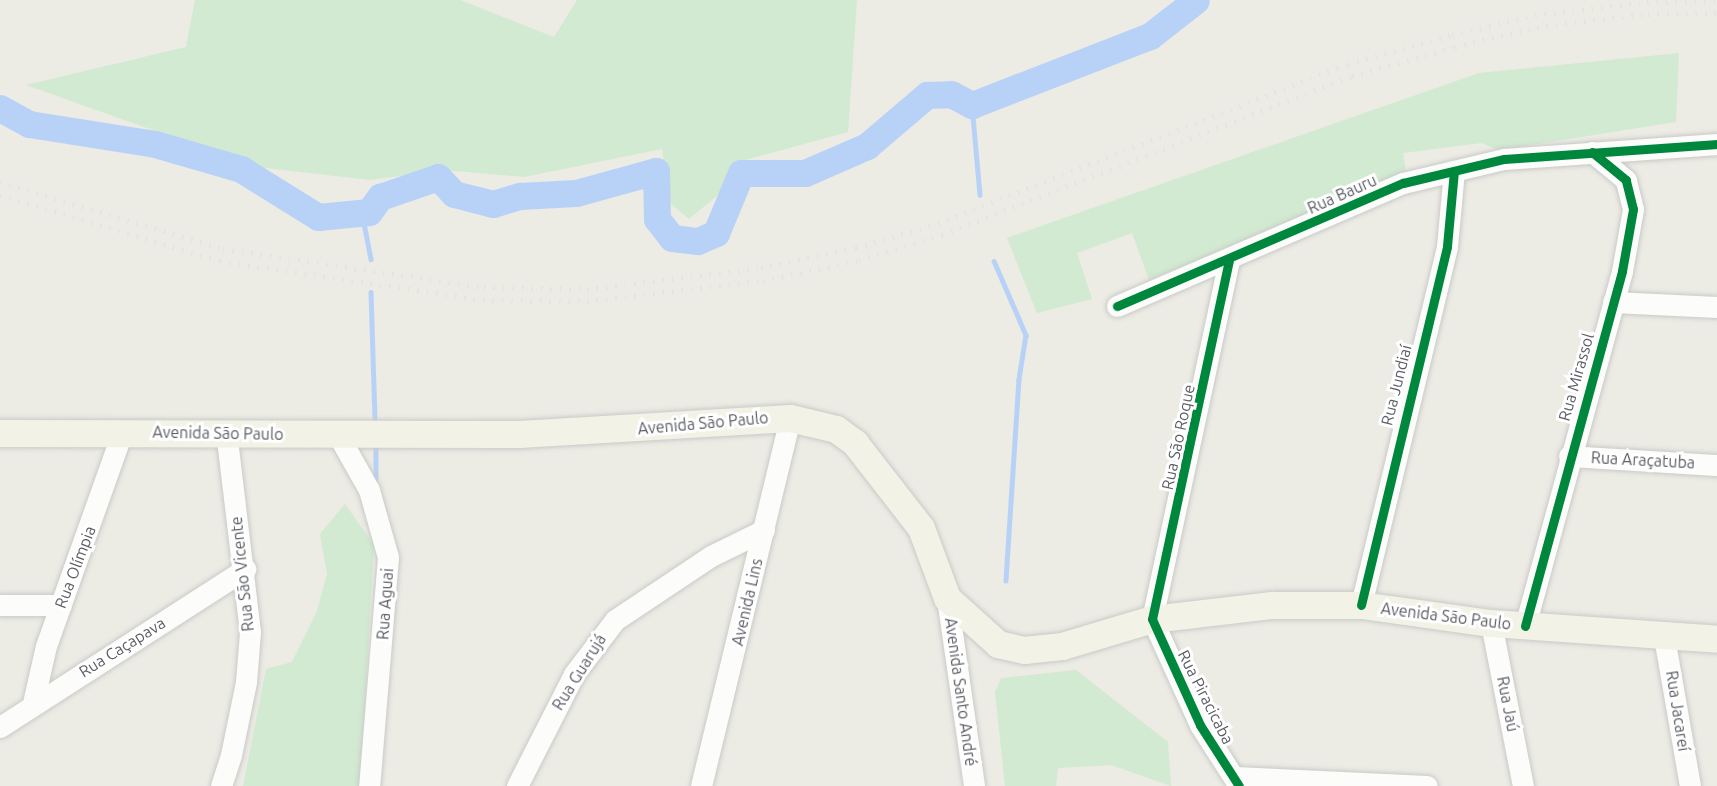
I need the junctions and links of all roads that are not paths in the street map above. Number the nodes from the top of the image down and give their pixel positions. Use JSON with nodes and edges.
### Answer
{"nodes":[{"id":1,"x":1717,"y":144,"type":"edge"},
{"id":2,"x":1592,"y":152,"type":"junction"},
{"id":3,"x":1454,"y":171,"type":"junction"},
{"id":4,"x":1229,"y":260,"type":"junction"},
{"id":5,"x":1612,"y":302,"type":"junction"},
{"id":6,"x":1117,"y":306,"type":"dead end"},
{"id":7,"x":1717,"y":307,"type":"edge"},
{"id":8,"x":790,"y":418,"type":"junction"},
{"id":9,"x":226,"y":431,"type":"junction"},
{"id":10,"x":122,"y":432,"type":"junction"},
{"id":11,"x":0,"y":433,"type":"edge"},
{"id":12,"x":337,"y":433,"type":"junction"},
{"id":13,"x":1569,"y":456,"type":"junction"},
{"id":14,"x":1717,"y":465,"type":"edge"},
{"id":15,"x":764,"y":530,"type":"junction"},
{"id":16,"x":245,"y":569,"type":"junction"},
{"id":17,"x":947,"y":598,"type":"junction"},
{"id":18,"x":0,"y":605,"type":"edge"},
{"id":19,"x":61,"y":605,"type":"junction"},
{"id":20,"x":1361,"y":605,"type":"junction"},
{"id":21,"x":1152,"y":619,"type":"junction"},
{"id":22,"x":1491,"y":623,"type":"junction"},
{"id":23,"x":1525,"y":626,"type":"junction"},
{"id":24,"x":1664,"y":637,"type":"junction"},
{"id":25,"x":1717,"y":639,"type":"edge"},
{"id":26,"x":33,"y":703,"type":"junction"},
{"id":27,"x":0,"y":727,"type":"edge"},
{"id":28,"x":1237,"y":782,"type":"edge"},
{"id":29,"x":221,"y":786,"type":"edge"},
{"id":30,"x":369,"y":786,"type":"edge"},
{"id":31,"x":517,"y":786,"type":"edge"},
{"id":32,"x":701,"y":786,"type":"edge"},
{"id":33,"x":974,"y":786,"type":"edge"},
{"id":34,"x":1427,"y":786,"type":"edge"},
{"id":35,"x":1523,"y":786,"type":"edge"},
{"id":36,"x":1690,"y":786,"type":"edge"}],
"edges":[{"from":1,"to":2,"type":"street","name":"Rua Bauru"},
{"from":2,"to":3,"type":"street","name":"Rua Bauru"},
{"from":2,"to":5,"type":"street","name":"Rua Mirassol"},
{"from":3,"to":4,"type":"street","name":"Rua Bauru"},
{"from":3,"to":20,"type":"street","name":"Rua Jundiaí"},
{"from":4,"to":6,"type":"street","name":"Rua Bauru"},
{"from":4,"to":21,"type":"street","name":"Rua São Roque"},
{"from":5,"to":7,"type":"street"},
{"from":5,"to":13,"type":"street","name":"Rua Mirassol"},
{"from":8,"to":12,"type":"main road","name":"Avenida São Paulo"},
{"from":8,"to":15,"type":"street","name":"Avenida Lins"},
{"from":8,"to":17,"type":"main road","name":"Avenida São Paulo"},
{"from":9,"to":10,"type":"main road","name":"Avenida São Paulo"},
{"from":9,"to":12,"type":"main road","name":"Avenida São Paulo"},
{"from":9,"to":16,"type":"street","name":"Rua São Vicente"},
{"from":10,"to":11,"type":"main road","name":"Avenida São Paulo"},
{"from":10,"to":19,"type":"street","name":"Rua Olímpia"},
{"from":12,"to":30,"type":"street","name":"Rua Aguai"},
{"from":13,"to":14,"type":"street","name":"Rua Araçatuba"},
{"from":13,"to":23,"type":"street","name":"Rua Mirassol"},
{"from":15,"to":31,"type":"street","name":"Rua Guarujá"},
{"from":15,"to":32,"type":"street","name":"Avenida Lins"},
{"from":16,"to":26,"type":"street","name":"Rua Caçapava"},
{"from":16,"to":29,"type":"street","name":"Rua São Vicente"},
{"from":17,"to":21,"type":"main road","name":"Avenida São Paulo"},
{"from":17,"to":33,"type":"street","name":"Avenida Santo André"},
{"from":18,"to":19,"type":"street"},
{"from":19,"to":26,"type":"street","name":"Rua Olímpia"},
{"from":20,"to":21,"type":"main road","name":"Avenida São Paulo"},
{"from":20,"to":22,"type":"main road","name":"Avenida São Paulo"},
{"from":21,"to":28,"type":"street","name":"Rua Piracicaba"},
{"from":22,"to":23,"type":"main road","name":"Avenida São Paulo"},
{"from":22,"to":35,"type":"street","name":"Rua Jaú"},
{"from":23,"to":24,"type":"main road","name":"Avenida São Paulo"},
{"from":24,"to":25,"type":"main road","name":"Avenida São Paulo"},
{"from":24,"to":36,"type":"street","name":"Rua Jacareí"},
{"from":26,"to":27,"type":"street","name":"Rua Caçapava"},
{"from":28,"to":34,"type":"street"}]}
